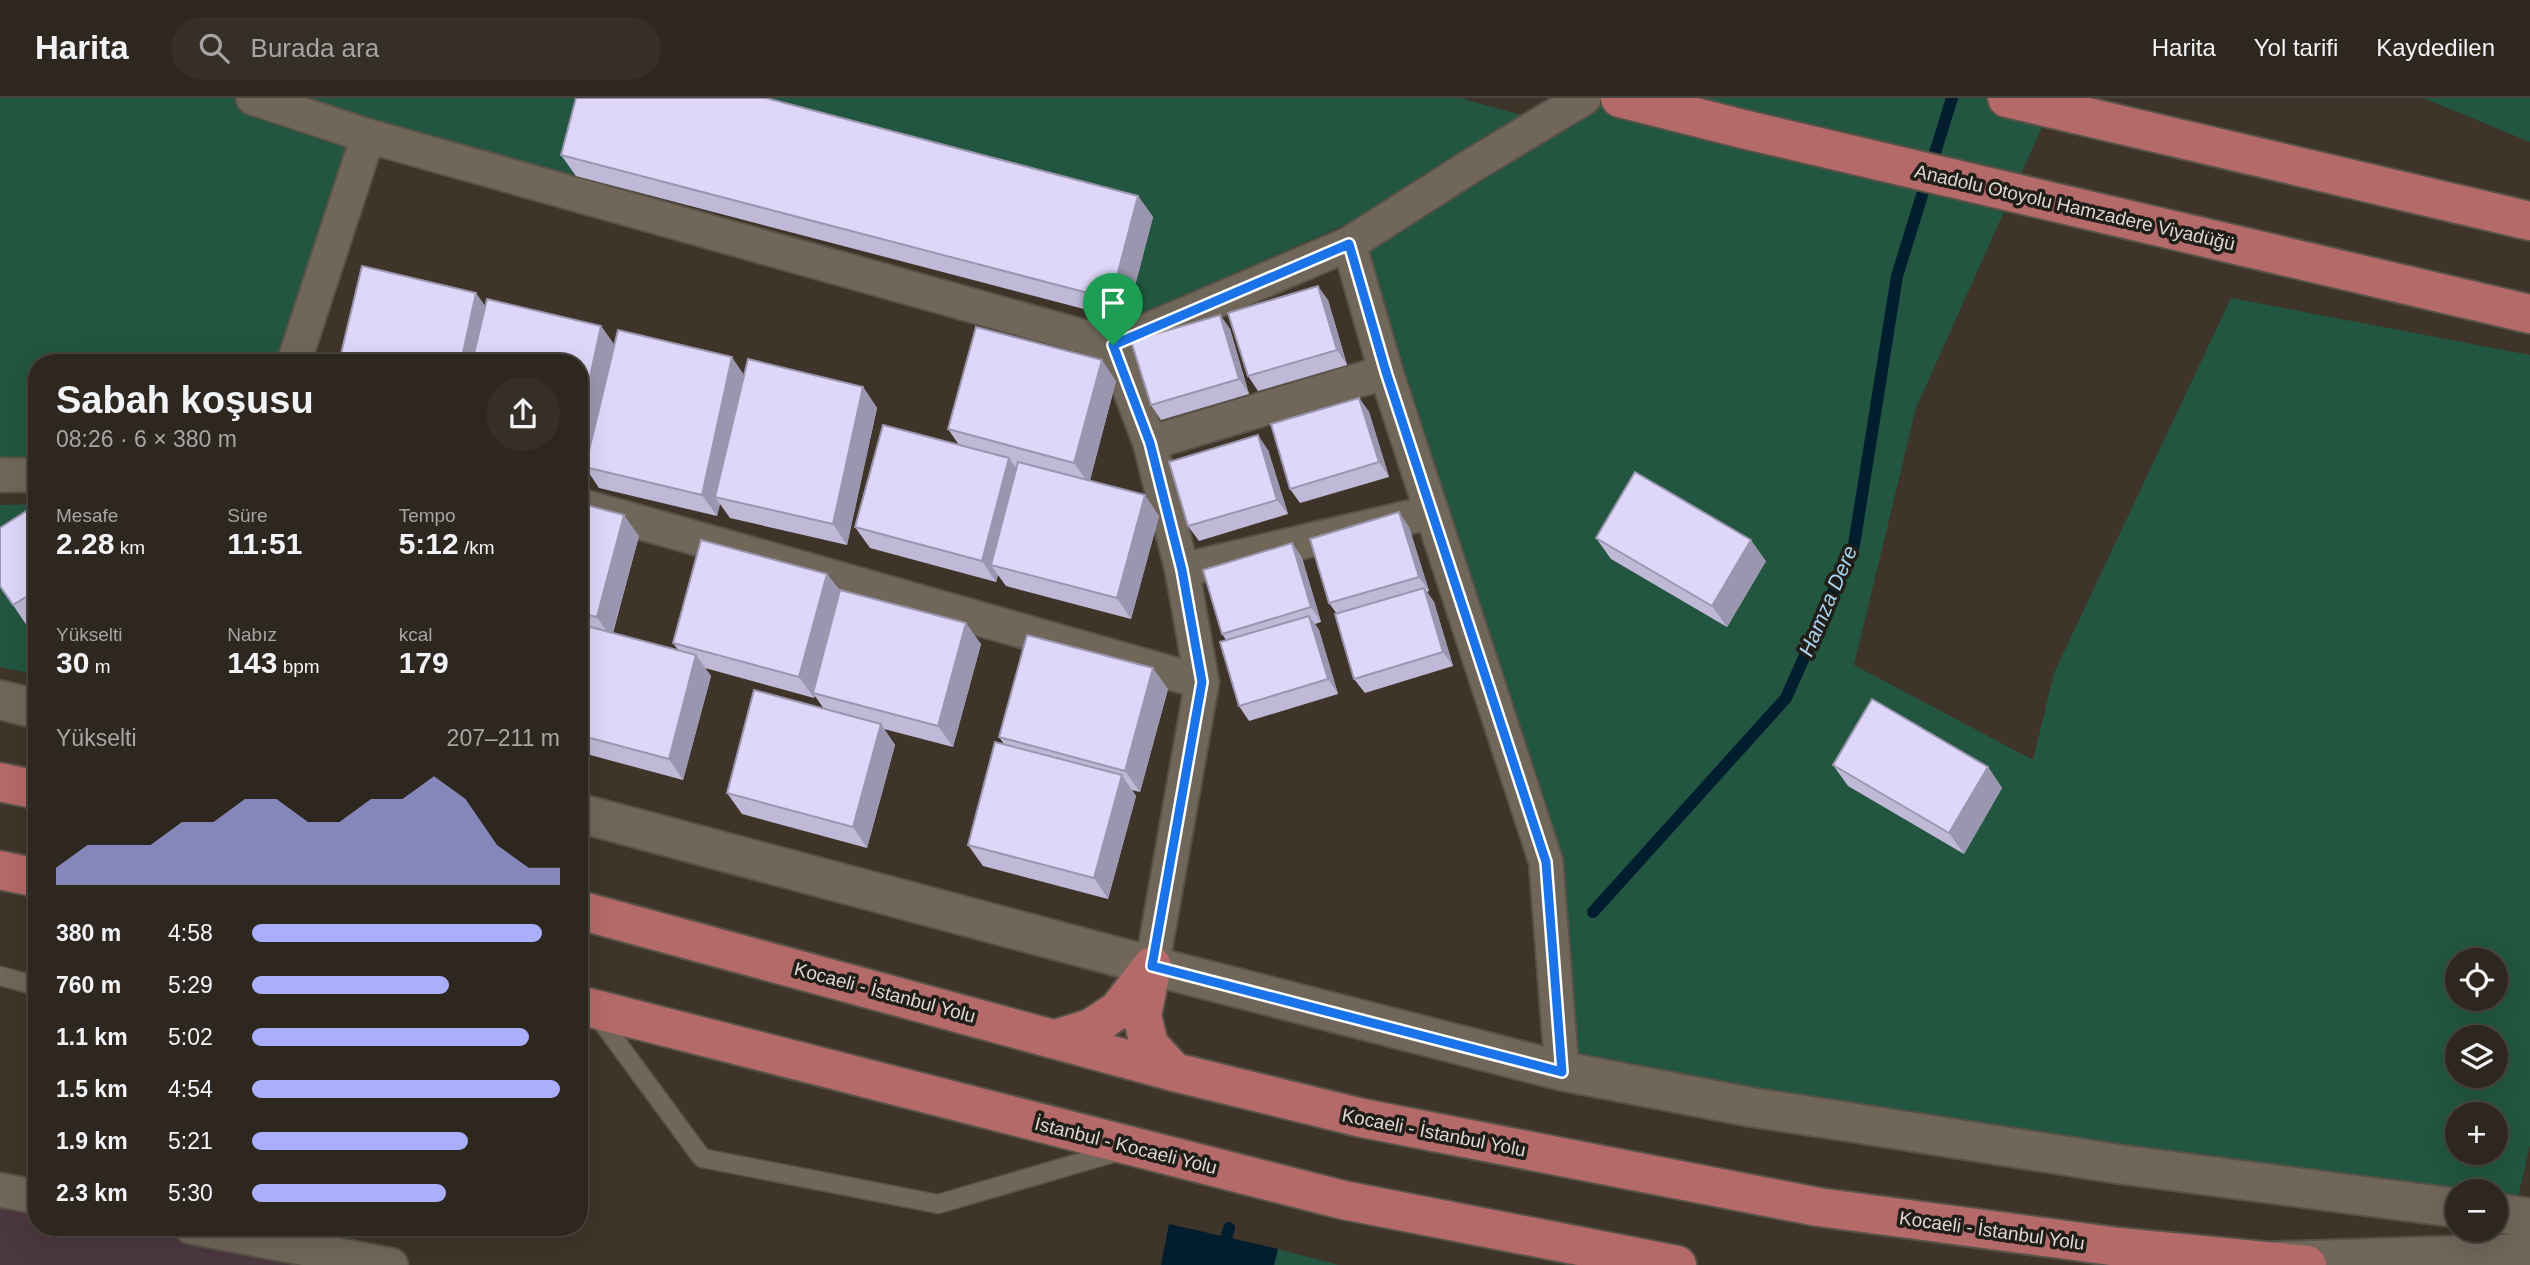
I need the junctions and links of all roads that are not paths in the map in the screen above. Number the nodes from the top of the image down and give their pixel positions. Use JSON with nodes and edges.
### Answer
{"nodes":[{"id":1,"x":253,"y":98,"type":"edge"},
{"id":2,"x":1584,"y":98,"type":"edge"},
{"id":3,"x":1620,"y":98,"type":"edge"},
{"id":4,"x":2007,"y":98,"type":"edge"},
{"id":5,"x":368,"y":136,"type":"junction"},
{"id":6,"x":2530,"y":220,"type":"edge"},
{"id":7,"x":1349,"y":244,"type":"junction"},
{"id":8,"x":2530,"y":314,"type":"edge"},
{"id":9,"x":1113,"y":345,"type":"junction"},
{"id":10,"x":297,"y":354,"type":"edge"},
{"id":11,"x":1386,"y":372,"type":"junction"},
{"id":12,"x":1150,"y":443,"type":"junction"},
{"id":13,"x":0,"y":475,"type":"edge"},
{"id":14,"x":28,"y":475,"type":"edge"},
{"id":15,"x":588,"y":508,"type":"edge"},
{"id":16,"x":1432,"y":512,"type":"junction"},
{"id":17,"x":1182,"y":570,"type":"junction"},
{"id":18,"x":1202,"y":682,"type":"junction"},
{"id":19,"x":0,"y":701,"type":"edge"},
{"id":20,"x":28,"y":707,"type":"edge"},
{"id":21,"x":0,"y":782,"type":"edge"},
{"id":22,"x":28,"y":788,"type":"edge"},
{"id":23,"x":588,"y":815,"type":"edge"},
{"id":24,"x":0,"y":870,"type":"edge"},
{"id":25,"x":28,"y":876,"type":"edge"},
{"id":26,"x":588,"y":912,"type":"edge"},
{"id":27,"x":1152,"y":966,"type":"junction"},
{"id":28,"x":0,"y":976,"type":"edge"},
{"id":29,"x":28,"y":984,"type":"edge"},
{"id":30,"x":588,"y":1008,"type":"edge"},
{"id":31,"x":588,"y":1011,"type":"edge"},
{"id":32,"x":1056,"y":1039,"type":"junction"},
{"id":33,"x":1174,"y":1072,"type":"junction"},
{"id":34,"x":1562,"y":1072,"type":"junction"},
{"id":35,"x":1133,"y":1147,"type":"junction"},
{"id":36,"x":0,"y":1190,"type":"edge"},
{"id":37,"x":28,"y":1195,"type":"edge"},
{"id":38,"x":2445,"y":1206,"type":"edge"},
{"id":39,"x":2508,"y":1215,"type":"edge"},
{"id":40,"x":2530,"y":1218,"type":"edge"},
{"id":41,"x":238,"y":1236,"type":"edge"},
{"id":42,"x":2530,"y":1253,"type":"edge"},
{"id":43,"x":2291,"y":1263,"type":"edge"},
{"id":44,"x":1670,"y":1264,"type":"edge"},
{"id":45,"x":391,"y":1265,"type":"edge"}],
"edges":[{"from":1,"to":5,"type":"street"},
{"from":2,"to":7,"type":"street"},
{"from":3,"to":8,"type":"highway","name":"Anadolu Otoyolu Hamzadere Viyadüğü"},
{"from":4,"to":6,"type":"highway"},
{"from":5,"to":9,"type":"street"},
{"from":5,"to":10,"type":"street"},
{"from":7,"to":9,"type":"street"},
{"from":7,"to":11,"type":"street"},
{"from":9,"to":12,"type":"street"},
{"from":11,"to":12,"type":"street"},
{"from":11,"to":16,"type":"street"},
{"from":12,"to":17,"type":"street"},
{"from":13,"to":14,"type":"street"},
{"from":15,"to":18,"type":"street"},
{"from":16,"to":17,"type":"street"},
{"from":16,"to":34,"type":"street"},
{"from":17,"to":18,"type":"street"},
{"from":18,"to":27,"type":"street"},
{"from":19,"to":20,"type":"main road"},
{"from":21,"to":22,"type":"highway"},
{"from":23,"to":27,"type":"main road"},
{"from":24,"to":25,"type":"highway"},
{"from":26,"to":32,"type":"highway","name":"Kocaeli - İstanbul Yolu"},
{"from":27,"to":32,"type":"highway"},
{"from":27,"to":33,"type":"highway"},
{"from":27,"to":34,"type":"main road"},
{"from":28,"to":29,"type":"lane"},
{"from":30,"to":35,"type":"highway","name":"İstanbul - Kocaeli Yolu"},
{"from":31,"to":35,"type":"lane"},
{"from":32,"to":33,"type":"highway","name":"Kocaeli - İstanbul Yolu"},
{"from":33,"to":43,"type":"highway","name":"Kocaeli - İstanbul Yolu"},
{"from":34,"to":38,"type":"main road"},
{"from":35,"to":44,"type":"highway","name":"İstanbul - Kocaeli Yolu"},
{"from":36,"to":37,"type":"street"},
{"from":39,"to":40,"type":"main road"},
{"from":41,"to":45,"type":"street"},
{"from":42,"to":43,"type":"main road"}]}
